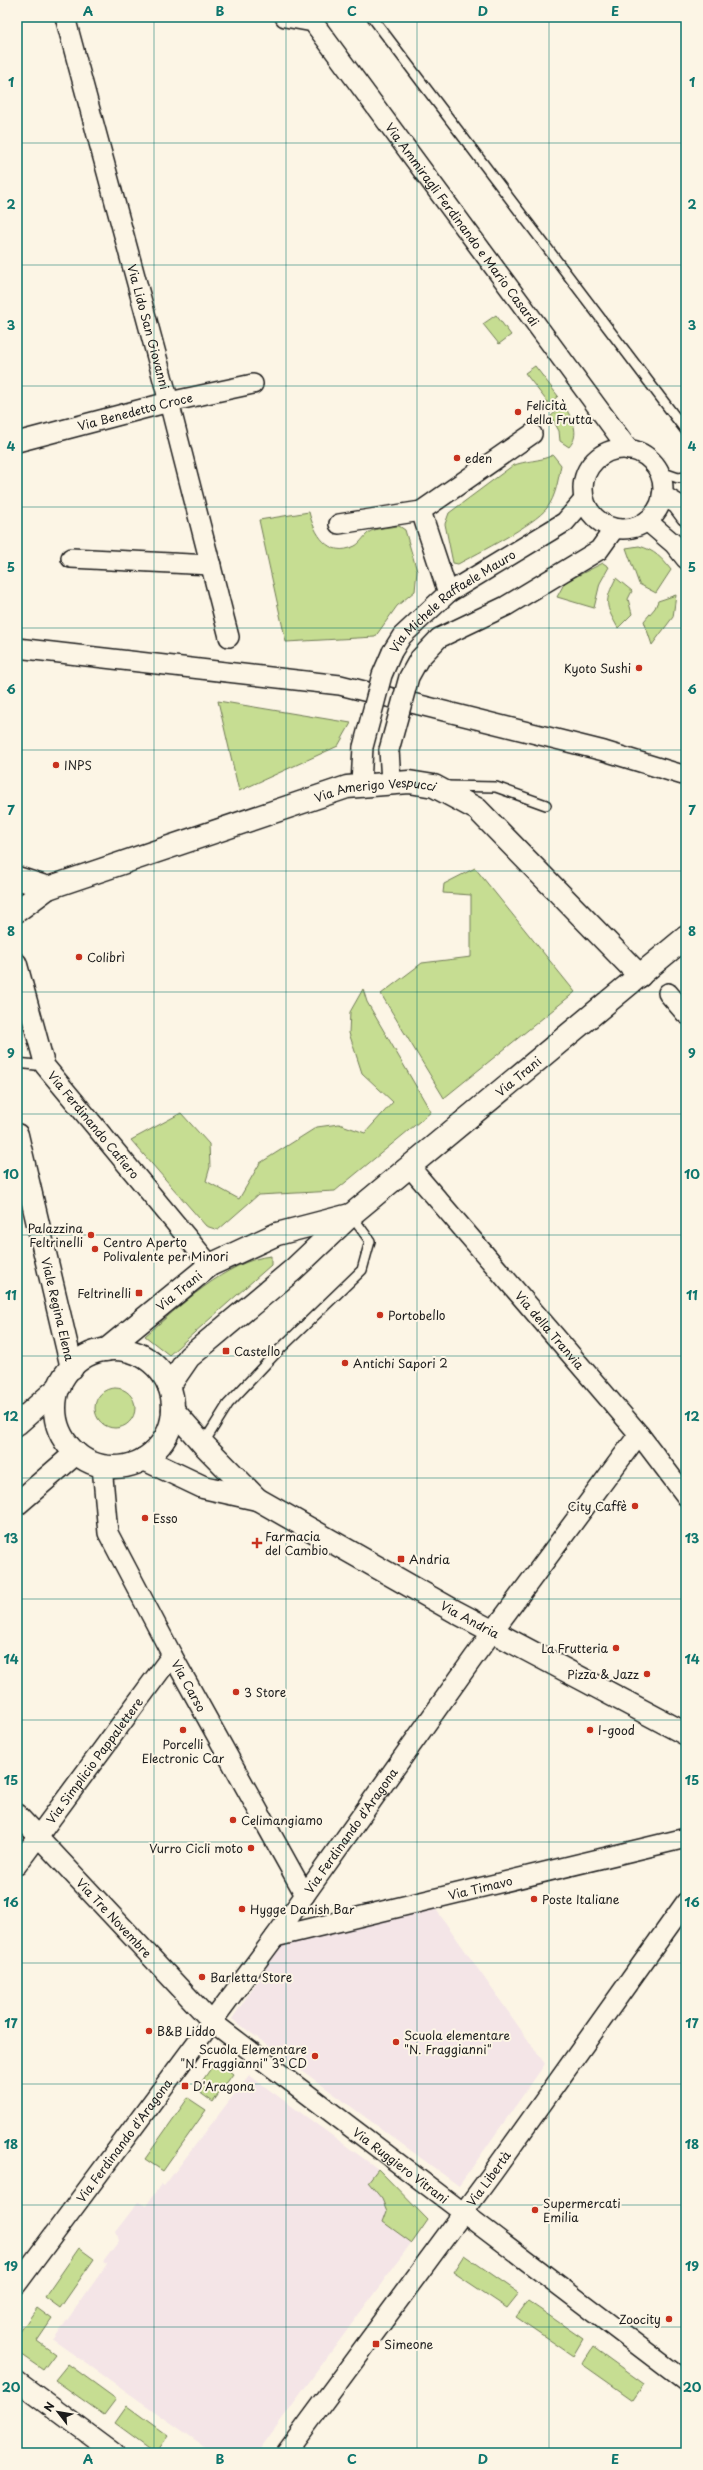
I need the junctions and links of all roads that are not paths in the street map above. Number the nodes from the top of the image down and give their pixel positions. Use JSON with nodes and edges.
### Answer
{"nodes":[{"id":1,"x":65,"y":17,"type":"edge"},
{"id":2,"x":285,"y":17,"type":"edge"},
{"id":3,"x":372,"y":17,"type":"edge"},
{"id":4,"x":253,"y":384,"type":"dead end"},
{"id":5,"x":169,"y":402,"type":"junction"},
{"id":6,"x":686,"y":431,"type":"edge"},
{"id":7,"x":532,"y":434,"type":"dead end"},
{"id":8,"x":17,"y":442,"type":"edge"},
{"id":9,"x":628,"y":450,"type":"junction"},
{"id":10,"x":658,"y":471,"type":"junction"},
{"id":11,"x":686,"y":477,"type":"edge"},
{"id":12,"x":662,"y":495,"type":"junction"},
{"id":13,"x":584,"y":500,"type":"junction"},
{"id":14,"x":421,"y":511,"type":"junction"},
{"id":15,"x":686,"y":516,"type":"edge"},
{"id":16,"x":647,"y":521,"type":"junction"},
{"id":17,"x":339,"y":524,"type":"dead end"},
{"id":18,"x":614,"y":528,"type":"junction"},
{"id":19,"x":71,"y":558,"type":"dead end"},
{"id":20,"x":686,"y":559,"type":"edge"},
{"id":21,"x":211,"y":565,"type":"junction"},
{"id":22,"x":448,"y":593,"type":"junction"},
{"id":23,"x":229,"y":637,"type":"dead end"},
{"id":24,"x":17,"y":648,"type":"edge"},
{"id":25,"x":686,"y":776,"type":"edge"},
{"id":26,"x":391,"y":782,"type":"junction"},
{"id":27,"x":361,"y":784,"type":"junction"},
{"id":28,"x":434,"y":786,"type":"junction"},
{"id":29,"x":546,"y":805,"type":"dead end"},
{"id":30,"x":17,"y":878,"type":"edge"},
{"id":31,"x":48,"y":888,"type":"junction"},
{"id":32,"x":17,"y":911,"type":"edge"},
{"id":33,"x":686,"y":937,"type":"edge"},
{"id":34,"x":17,"y":963,"type":"edge"},
{"id":35,"x":640,"y":976,"type":"junction"},
{"id":36,"x":668,"y":993,"type":"dead end"},
{"id":37,"x":686,"y":1014,"type":"edge"},
{"id":38,"x":17,"y":1063,"type":"edge"},
{"id":39,"x":45,"y":1066,"type":"junction"},
{"id":40,"x":17,"y":1135,"type":"edge"},
{"id":41,"x":409,"y":1166,"type":"junction"},
{"id":42,"x":351,"y":1215,"type":"junction"},
{"id":43,"x":210,"y":1265,"type":"junction"},
{"id":44,"x":106,"y":1350,"type":"junction"},
{"id":45,"x":72,"y":1368,"type":"junction"},
{"id":46,"x":60,"y":1386,"type":"junction"},
{"id":47,"x":169,"y":1386,"type":"junction"},
{"id":48,"x":173,"y":1410,"type":"junction"},
{"id":49,"x":17,"y":1424,"type":"edge"},
{"id":50,"x":639,"y":1434,"type":"junction"},
{"id":51,"x":203,"y":1444,"type":"junction"},
{"id":52,"x":76,"y":1453,"type":"junction"},
{"id":53,"x":144,"y":1459,"type":"junction"},
{"id":54,"x":102,"y":1466,"type":"junction"},
{"id":55,"x":686,"y":1496,"type":"edge"},
{"id":56,"x":257,"y":1499,"type":"junction"},
{"id":57,"x":17,"y":1504,"type":"edge"},
{"id":58,"x":494,"y":1632,"type":"junction"},
{"id":59,"x":172,"y":1655,"type":"junction"},
{"id":60,"x":686,"y":1734,"type":"edge"},
{"id":61,"x":17,"y":1814,"type":"edge"},
{"id":62,"x":37,"y":1837,"type":"junction"},
{"id":63,"x":686,"y":1838,"type":"edge"},
{"id":64,"x":17,"y":1864,"type":"edge"},
{"id":65,"x":305,"y":1894,"type":"junction"},
{"id":66,"x":686,"y":1902,"type":"edge"},
{"id":67,"x":275,"y":1937,"type":"junction"},
{"id":68,"x":211,"y":2020,"type":"junction"},
{"id":69,"x":464,"y":2213,"type":"junction"},
{"id":70,"x":17,"y":2284,"type":"edge"},
{"id":71,"x":17,"y":2381,"type":"edge"},
{"id":72,"x":686,"y":2382,"type":"edge"},
{"id":73,"x":114,"y":2453,"type":"edge"},
{"id":74,"x":286,"y":2453,"type":"edge"}],
"edges":[{"from":1,"to":5,"type":"street","name":"Via Lido San Giovanni"},
{"from":2,"to":9,"type":"street","name":"Via Ammiragli Ferdinando e Mario Casardi"},
{"from":3,"to":6,"type":"lane"},
{"from":4,"to":5,"type":"street","name":"Via Benedetto Croce"},
{"from":5,"to":8,"type":"street","name":"Via Benedetto Croce"},
{"from":5,"to":21,"type":"street","name":"Via Lido San Giovanni"},
{"from":7,"to":14,"type":"street"},
{"from":9,"to":10,"type":"street"},
{"from":9,"to":13,"type":"street"},
{"from":10,"to":11,"type":"lane"},
{"from":10,"to":12,"type":"street"},
{"from":12,"to":15,"type":"street"},
{"from":12,"to":16,"type":"street"},
{"from":13,"to":18,"type":"street"},
{"from":13,"to":22,"type":"street","name":"Via Michele Raffaele Mauro"},
{"from":14,"to":17,"type":"street"},
{"from":14,"to":22,"type":"street"},
{"from":16,"to":18,"type":"street"},
{"from":16,"to":20,"type":"street"},
{"from":18,"to":26,"type":"street","name":"Via Michele Raffaele Mauro","bridge":true},
{"from":19,"to":21,"type":"street"},
{"from":21,"to":23,"type":"street","name":"Via Lido San Giovanni"},
{"from":22,"to":27,"type":"street","name":"Via Michele Raffaele Mauro","bridge":true},
{"from":24,"to":25,"type":"street"},
{"from":26,"to":27,"type":"main road","name":"Via Amerigo Vespucci"},
{"from":26,"to":28,"type":"main road","name":"Via Amerigo Vespucci"},
{"from":27,"to":31,"type":"main road","name":"Via Amerigo Vespucci"},
{"from":28,"to":29,"type":"lane"},
{"from":28,"to":35,"type":"main road","name":"Via Amerigo Vespucci"},
{"from":30,"to":31,"type":"main road"},
{"from":31,"to":32,"type":"main road","name":"Via Amerigo Vespucci"},
{"from":33,"to":35,"type":"main road","name":"Via Trani"},
{"from":34,"to":39,"type":"street","name":"Via Ferdinando Cafiero"},
{"from":35,"to":41,"type":"main road","name":"Via Trani"},
{"from":36,"to":37,"type":"street"},
{"from":38,"to":39,"type":"lane"},
{"from":39,"to":43,"type":"street","name":"Via Ferdinando Cafiero"},
{"from":40,"to":45,"type":"main road","name":"Viale Regina Elena"},
{"from":41,"to":42,"type":"main road","name":"Via Trani"},
{"from":41,"to":50,"type":"street","name":"Via della Tranvia"},
{"from":42,"to":43,"type":"main road","name":"Via Trani"},
{"from":42,"to":47,"type":"main road","name":"Via Trani"},
{"from":42,"to":51,"type":"lane"},
{"from":43,"to":44,"type":"main road","name":"Via Trani"},
{"from":44,"to":45,"type":"main road"},
{"from":44,"to":47,"type":"main road"},
{"from":45,"to":46,"type":"main road"},
{"from":46,"to":49,"type":"main road"},
{"from":46,"to":52,"type":"main road"},
{"from":47,"to":48,"type":"main road"},
{"from":48,"to":51,"type":"main road","name":"Via Andria"},
{"from":48,"to":53,"type":"main road"},
{"from":50,"to":55,"type":"street","name":"Via della Tranvia"},
{"from":50,"to":58,"type":"street","name":"Via Ferdinando d'Aragona"},
{"from":51,"to":56,"type":"main road","name":"Via Andria"},
{"from":52,"to":54,"type":"main road"},
{"from":52,"to":57,"type":"main road"},
{"from":53,"to":54,"type":"main road"},
{"from":53,"to":56,"type":"main road","name":"Via Andria"},
{"from":54,"to":59,"type":"street","name":"Via Carso"},
{"from":56,"to":58,"type":"main road","name":"Via Andria"},
{"from":58,"to":60,"type":"main road","name":"Via Andria"},
{"from":58,"to":65,"type":"street","name":"Via Ferdinando d'Aragona"},
{"from":59,"to":62,"type":"street","name":"Via Simplicio Pappalettere"},
{"from":59,"to":65,"type":"street","name":"Via Carso"},
{"from":61,"to":62,"type":"street","name":"Via Tre Novembre"},
{"from":62,"to":64,"type":"street","name":"Via Simplicio Pappalettere"},
{"from":62,"to":68,"type":"street","name":"Via Tre Novembre"},
{"from":63,"to":67,"type":"street","name":"Via Timavo"},
{"from":65,"to":67,"type":"street","name":"Via Ferdinando d'Aragona"},
{"from":66,"to":69,"type":"street","name":"Via Libertà"},
{"from":67,"to":68,"type":"street","name":"Via Ferdinando d'Aragona"},
{"from":68,"to":69,"type":"street","name":"Via Ruggiero Vitrani"},
{"from":68,"to":70,"type":"street","name":"Via Ferdinando d'Aragona"},
{"from":69,"to":72,"type":"street","name":"Via Ruggiero Vitrani"},
{"from":69,"to":74,"type":"street","name":"Via Libertà"},
{"from":71,"to":73,"type":"street"}]}
